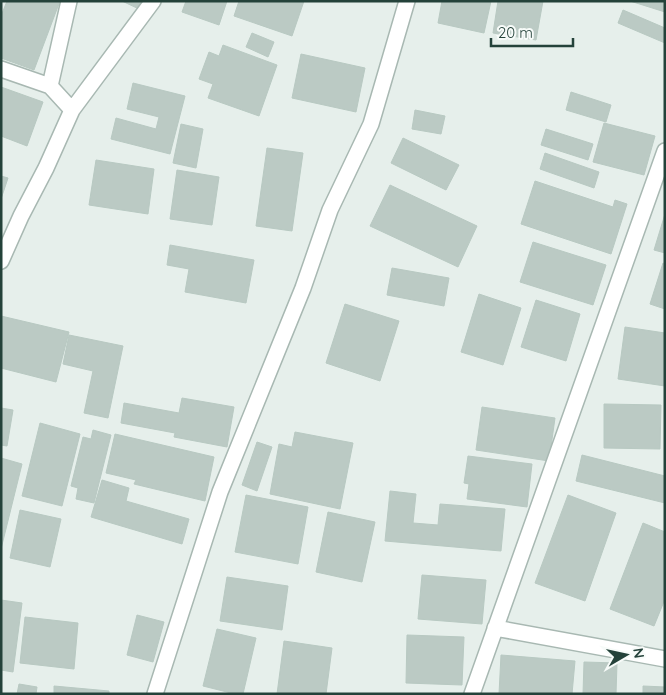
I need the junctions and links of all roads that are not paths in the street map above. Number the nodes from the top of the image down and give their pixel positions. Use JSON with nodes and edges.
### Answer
{"nodes":[{"id":1,"x":69,"y":1,"type":"edge"},
{"id":2,"x":153,"y":1,"type":"edge"},
{"id":3,"x":407,"y":1,"type":"edge"},
{"id":4,"x":1,"y":69,"type":"edge"},
{"id":5,"x":50,"y":86,"type":"junction"},
{"id":6,"x":72,"y":110,"type":"junction"},
{"id":7,"x":665,"y":151,"type":"edge"},
{"id":8,"x":1,"y":261,"type":"edge"},
{"id":9,"x":495,"y":628,"type":"junction"},
{"id":10,"x":665,"y":659,"type":"edge"},
{"id":11,"x":154,"y":694,"type":"edge"},
{"id":12,"x":472,"y":694,"type":"edge"}],
"edges":[{"from":1,"to":5,"type":"street"},
{"from":2,"to":6,"type":"street"},
{"from":3,"to":11,"type":"street"},
{"from":4,"to":5,"type":"street"},
{"from":5,"to":6,"type":"street"},
{"from":6,"to":8,"type":"street"},
{"from":7,"to":9,"type":"street"},
{"from":9,"to":10,"type":"street"},
{"from":9,"to":12,"type":"street"}]}
